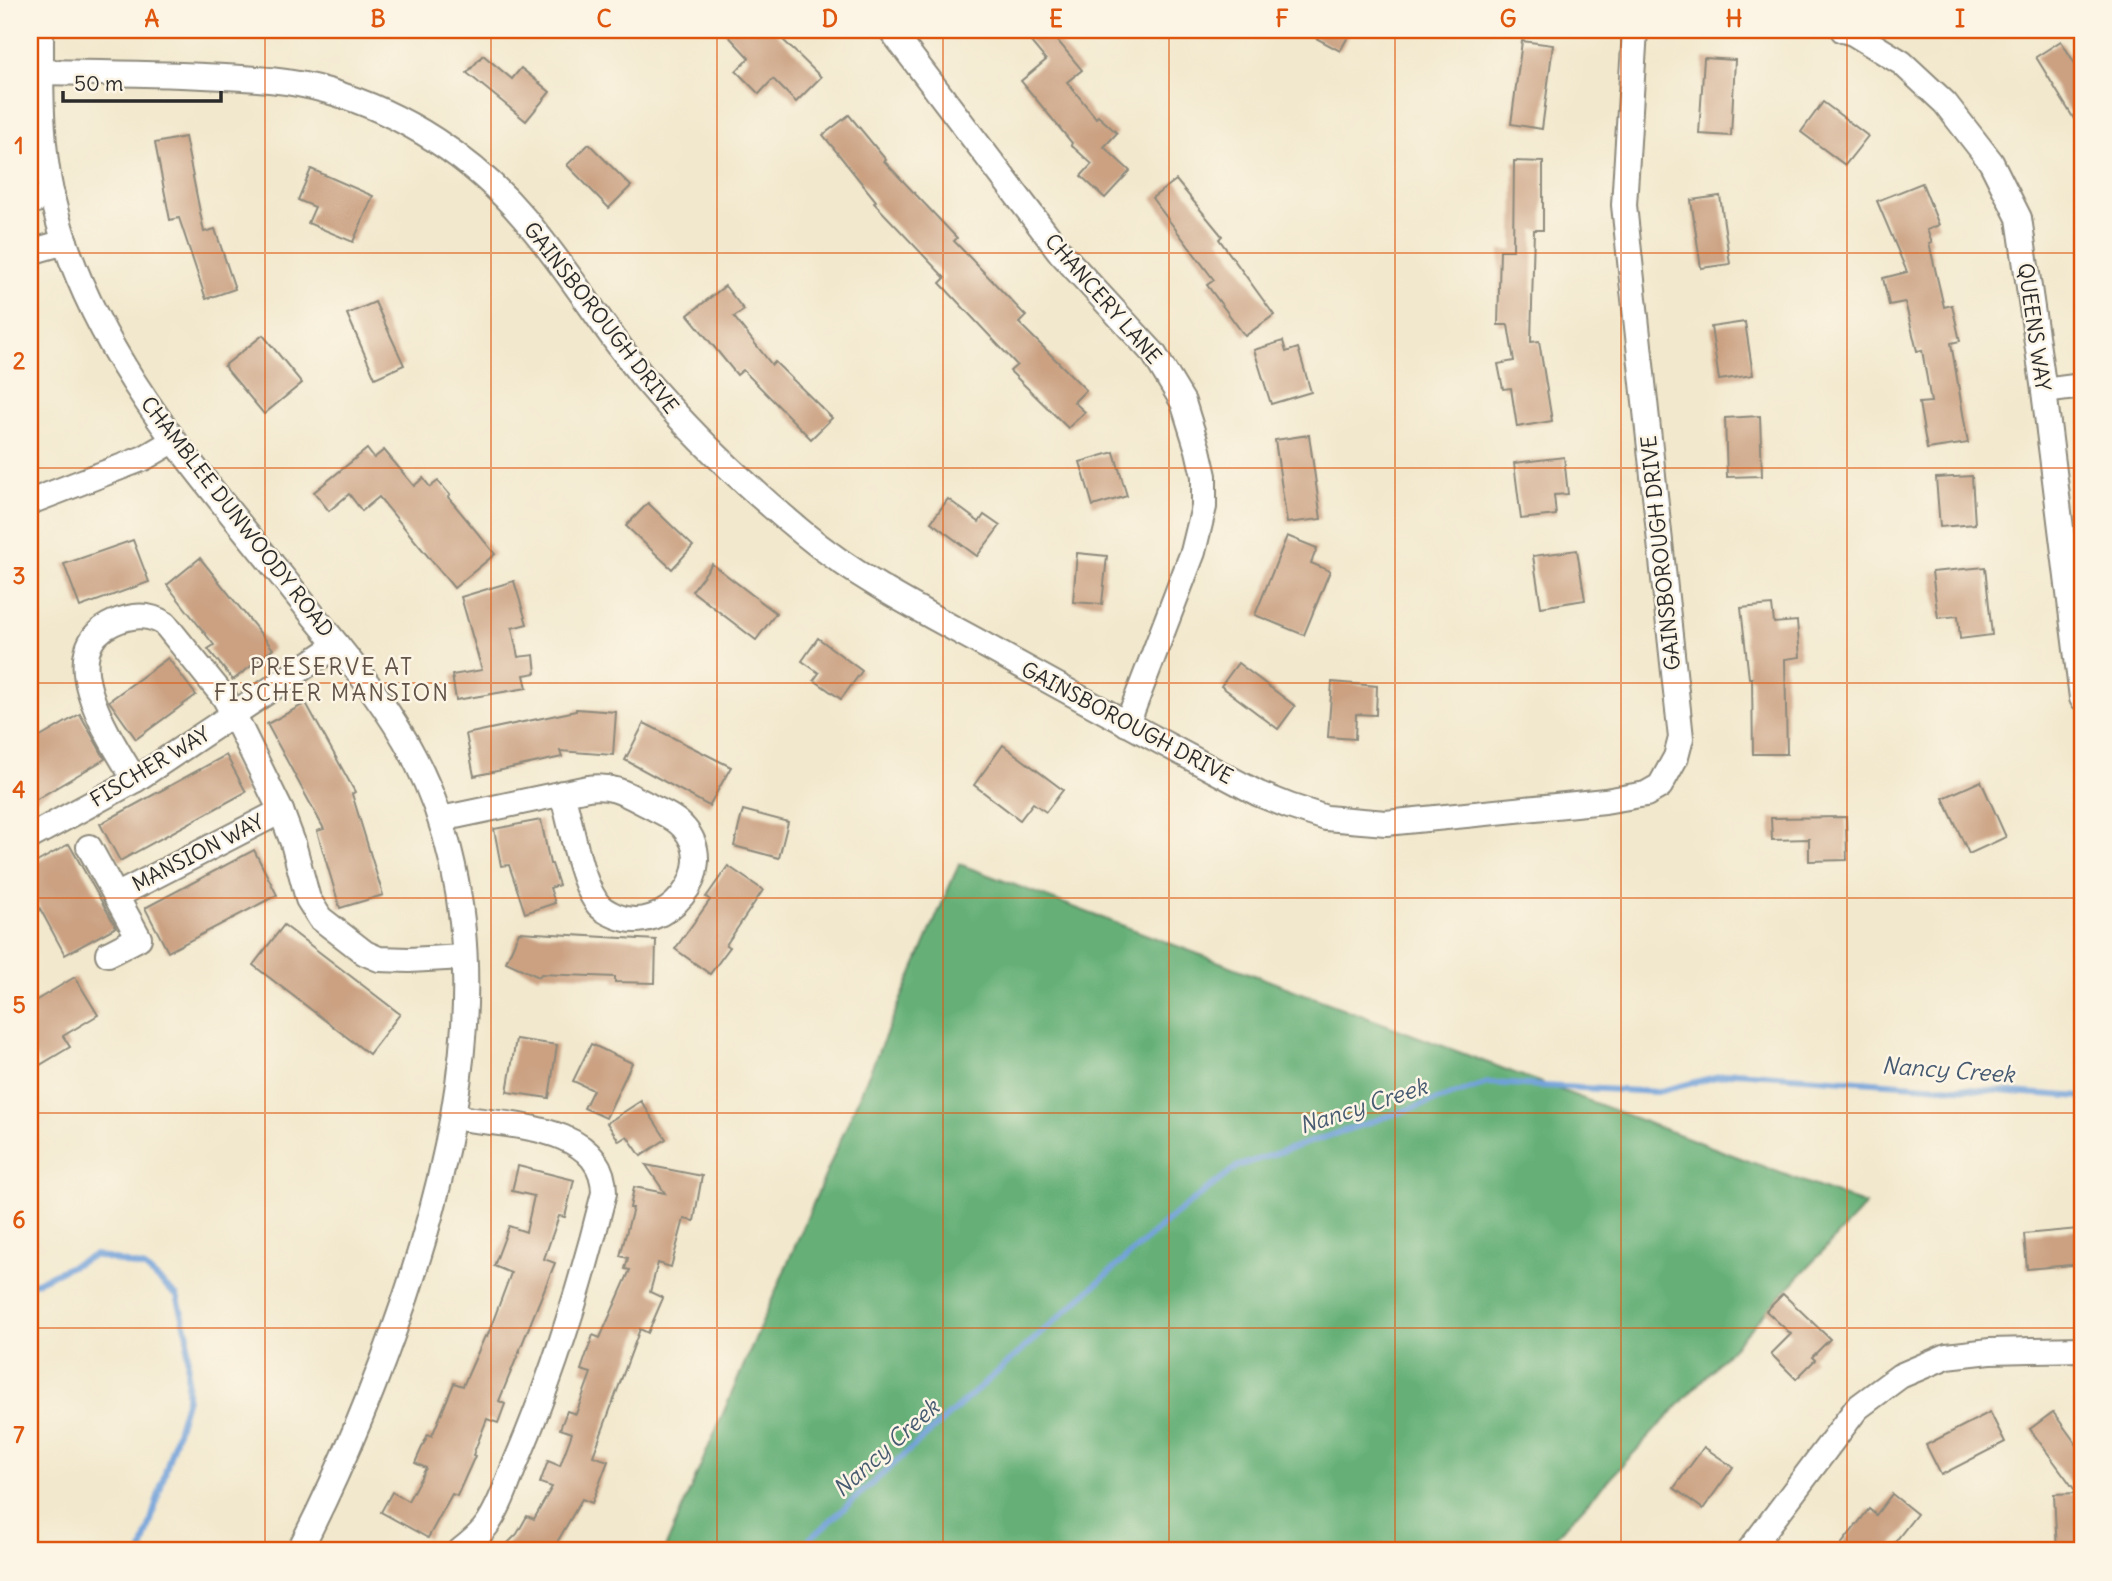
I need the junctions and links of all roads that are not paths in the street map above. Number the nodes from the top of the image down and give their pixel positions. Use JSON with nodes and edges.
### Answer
{"nodes":[{"id":1,"x":41,"y":30,"type":"edge"},
{"id":2,"x":891,"y":30,"type":"edge"},
{"id":3,"x":1634,"y":30,"type":"edge"},
{"id":4,"x":1843,"y":30,"type":"edge"},
{"id":5,"x":41,"y":72,"type":"junction"},
{"id":6,"x":41,"y":198,"type":"edge"},
{"id":7,"x":65,"y":242,"type":"junction"},
{"id":8,"x":30,"y":252,"type":"edge"},
{"id":9,"x":2082,"y":386,"type":"edge"},
{"id":10,"x":2044,"y":391,"type":"junction"},
{"id":11,"x":173,"y":441,"type":"junction"},
{"id":12,"x":30,"y":502,"type":"edge"},
{"id":13,"x":337,"y":645,"type":"junction"},
{"id":14,"x":2082,"y":698,"type":"edge"},
{"id":15,"x":234,"y":715,"type":"junction"},
{"id":16,"x":1126,"y":724,"type":"junction"},
{"id":17,"x":135,"y":780,"type":"junction"},
{"id":18,"x":562,"y":793,"type":"junction"},
{"id":19,"x":281,"y":811,"type":"junction"},
{"id":20,"x":441,"y":819,"type":"junction"},
{"id":21,"x":30,"y":837,"type":"edge"},
{"id":22,"x":89,"y":847,"type":"dead end"},
{"id":23,"x":116,"y":896,"type":"junction"},
{"id":24,"x":108,"y":954,"type":"dead end"},
{"id":25,"x":464,"y":957,"type":"junction"},
{"id":26,"x":453,"y":1117,"type":"junction"},
{"id":27,"x":2082,"y":1349,"type":"edge"},
{"id":28,"x":299,"y":1551,"type":"edge"},
{"id":29,"x":460,"y":1551,"type":"edge"},
{"id":30,"x":1749,"y":1551,"type":"edge"}],
"edges":[{"from":1,"to":5,"type":"street","name":"CHAMBLEE DUNWOODY ROAD"},
{"from":2,"to":16,"type":"street","name":"CHANCERY LANE"},
{"from":3,"to":16,"type":"street","name":"GAINSBOROUGH DRIVE"},
{"from":4,"to":10,"type":"street","name":"QUEENS WAY"},
{"from":5,"to":6,"type":"street","name":"CHAMBLEE DUNWOODY ROAD"},
{"from":5,"to":16,"type":"street","name":"GAINSBOROUGH DRIVE"},
{"from":6,"to":7,"type":"street","name":"CHAMBLEE DUNWOODY ROAD"},
{"from":7,"to":8,"type":"street"},
{"from":7,"to":11,"type":"street","name":"CHAMBLEE DUNWOODY ROAD"},
{"from":9,"to":10,"type":"street"},
{"from":10,"to":14,"type":"street","name":"QUEENS WAY"},
{"from":11,"to":12,"type":"street"},
{"from":11,"to":13,"type":"street","name":"CHAMBLEE DUNWOODY ROAD"},
{"from":13,"to":15,"type":"street","name":"FISCHER WAY"},
{"from":13,"to":20,"type":"street","name":"CHAMBLEE DUNWOODY ROAD"},
{"from":15,"to":17,"type":"street","name":"FISCHER WAY"},
{"from":15,"to":17,"type":"street"},
{"from":15,"to":19,"type":"street"},
{"from":17,"to":21,"type":"street","name":"FISCHER WAY"},
{"from":18,"to":18,"type":"street"},
{"from":18,"to":20,"type":"street"},
{"from":19,"to":23,"type":"street","name":"MANSION WAY"},
{"from":19,"to":25,"type":"street"},
{"from":20,"to":25,"type":"street","name":"CHAMBLEE DUNWOODY ROAD"},
{"from":22,"to":23,"type":"street"},
{"from":23,"to":24,"type":"street"},
{"from":25,"to":26,"type":"street","name":"CHAMBLEE DUNWOODY ROAD"},
{"from":26,"to":28,"type":"street","name":"CHAMBLEE DUNWOODY ROAD"},
{"from":26,"to":29,"type":"street"},
{"from":27,"to":30,"type":"street"}]}
